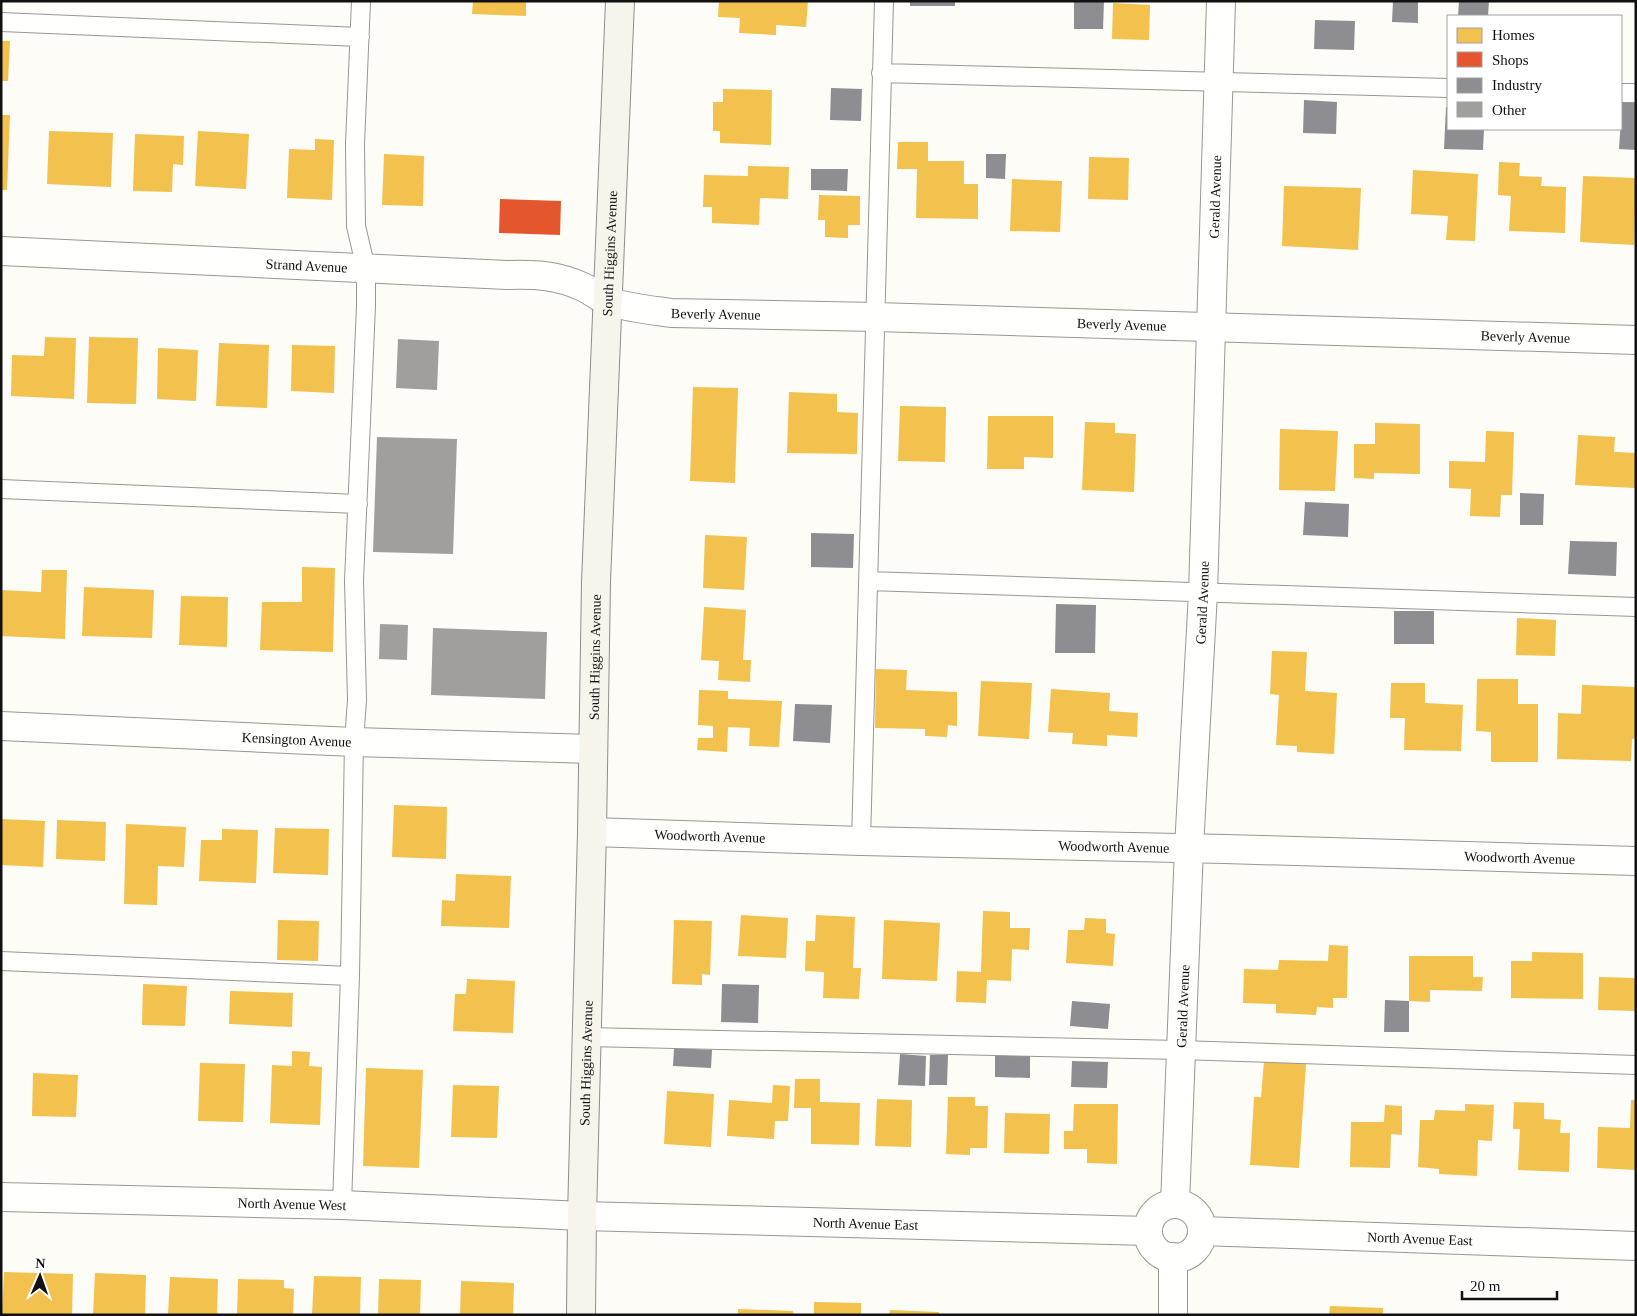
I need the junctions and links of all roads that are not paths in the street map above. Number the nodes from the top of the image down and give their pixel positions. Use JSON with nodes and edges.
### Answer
{"nodes":[{"id":1,"x":361,"y":1,"type":"edge"},
{"id":2,"x":620,"y":1,"type":"edge"},
{"id":3,"x":884,"y":1,"type":"edge"},
{"id":4,"x":1221,"y":1,"type":"edge"},
{"id":5,"x":1,"y":22,"type":"edge"},
{"id":6,"x":360,"y":37,"type":"junction"},
{"id":7,"x":881,"y":73,"type":"junction"},
{"id":8,"x":1219,"y":82,"type":"junction"},
{"id":9,"x":1447,"y":88,"type":"edge"},
{"id":10,"x":1622,"y":92,"type":"edge"},
{"id":11,"x":1636,"y":93,"type":"edge"},
{"id":12,"x":1,"y":251,"type":"edge"},
{"id":13,"x":366,"y":269,"type":"junction"},
{"id":14,"x":608,"y":301,"type":"junction"},
{"id":15,"x":876,"y":317,"type":"junction"},
{"id":16,"x":1211,"y":326,"type":"junction"},
{"id":17,"x":1636,"y":340,"type":"edge"},
{"id":18,"x":1,"y":489,"type":"edge"},
{"id":19,"x":358,"y":504,"type":"junction"},
{"id":20,"x":869,"y":581,"type":"junction"},
{"id":21,"x":1203,"y":593,"type":"junction"},
{"id":22,"x":1636,"y":607,"type":"edge"},
{"id":23,"x":1,"y":726,"type":"edge"},
{"id":24,"x":354,"y":742,"type":"junction"},
{"id":25,"x":593,"y":749,"type":"junction"},
{"id":26,"x":592,"y":832,"type":"junction"},
{"id":27,"x":861,"y":841,"type":"junction"},
{"id":28,"x":1189,"y":848,"type":"junction"},
{"id":29,"x":1636,"y":861,"type":"edge"},
{"id":30,"x":1,"y":962,"type":"edge"},
{"id":31,"x":350,"y":976,"type":"junction"},
{"id":32,"x":587,"y":1037,"type":"junction"},
{"id":33,"x":1180,"y":1050,"type":"junction"},
{"id":34,"x":1636,"y":1065,"type":"edge"},
{"id":35,"x":1,"y":1197,"type":"edge"},
{"id":36,"x":1175,"y":1204,"type":"junction"},
{"id":37,"x":342,"y":1205,"type":"junction"},
{"id":38,"x":582,"y":1216,"type":"junction"},
{"id":39,"x":1148,"y":1231,"type":"junction"},
{"id":40,"x":1202,"y":1231,"type":"junction"},
{"id":41,"x":1636,"y":1246,"type":"edge"},
{"id":42,"x":1173,"y":1257,"type":"junction"},
{"id":43,"x":581,"y":1315,"type":"edge"},
{"id":44,"x":1173,"y":1315,"type":"edge"}],
"edges":[{"from":1,"to":6,"type":"lane"},
{"from":2,"to":14,"type":"main road","name":"South Higgins Avenue"},
{"from":3,"to":7,"type":"lane"},
{"from":4,"to":8,"type":"street","name":"Gerald Avenue"},
{"from":5,"to":6,"type":"lane"},
{"from":6,"to":13,"type":"lane"},
{"from":7,"to":8,"type":"lane"},
{"from":7,"to":15,"type":"lane"},
{"from":8,"to":9,"type":"lane"},
{"from":8,"to":16,"type":"street","name":"Gerald Avenue"},
{"from":10,"to":11,"type":"lane"},
{"from":12,"to":13,"type":"street","name":"Strand Avenue"},
{"from":13,"to":14,"type":"street","name":"Strand Avenue"},
{"from":13,"to":19,"type":"lane"},
{"from":14,"to":15,"type":"street","name":"Beverly Avenue"},
{"from":14,"to":25,"type":"main road","name":"South Higgins Avenue"},
{"from":15,"to":16,"type":"street","name":"Beverly Avenue"},
{"from":15,"to":20,"type":"lane"},
{"from":16,"to":17,"type":"street","name":"Beverly Avenue"},
{"from":16,"to":21,"type":"street","name":"Gerald Avenue"},
{"from":18,"to":19,"type":"lane"},
{"from":19,"to":24,"type":"lane"},
{"from":20,"to":21,"type":"lane"},
{"from":20,"to":27,"type":"lane"},
{"from":21,"to":22,"type":"lane"},
{"from":21,"to":28,"type":"street","name":"Gerald Avenue"},
{"from":23,"to":24,"type":"street","name":"Kensington Avenue"},
{"from":24,"to":25,"type":"street","name":"Kensington Avenue"},
{"from":24,"to":31,"type":"lane"},
{"from":25,"to":26,"type":"main road","name":"South Higgins Avenue"},
{"from":26,"to":27,"type":"street","name":"Woodworth Avenue"},
{"from":26,"to":32,"type":"main road","name":"South Higgins Avenue"},
{"from":27,"to":28,"type":"street","name":"Woodworth Avenue"},
{"from":28,"to":29,"type":"street","name":"Woodworth Avenue"},
{"from":28,"to":33,"type":"street","name":"Gerald Avenue"},
{"from":30,"to":31,"type":"lane"},
{"from":31,"to":37,"type":"lane"},
{"from":32,"to":33,"type":"lane"},
{"from":32,"to":38,"type":"main road","name":"South Higgins Avenue"},
{"from":33,"to":34,"type":"lane"},
{"from":33,"to":36,"type":"street","name":"Gerald Avenue"},
{"from":35,"to":37,"type":"street","name":"North Avenue West"},
{"from":36,"to":39,"type":"street"},
{"from":36,"to":40,"type":"street"},
{"from":37,"to":38,"type":"street","name":"North Avenue West"},
{"from":38,"to":39,"type":"street","name":"North Avenue East"},
{"from":38,"to":43,"type":"main road","name":"South Higgins Avenue"},
{"from":39,"to":42,"type":"street"},
{"from":40,"to":41,"type":"street","name":"North Avenue East"},
{"from":40,"to":42,"type":"street"},
{"from":42,"to":44,"type":"street"}]}
